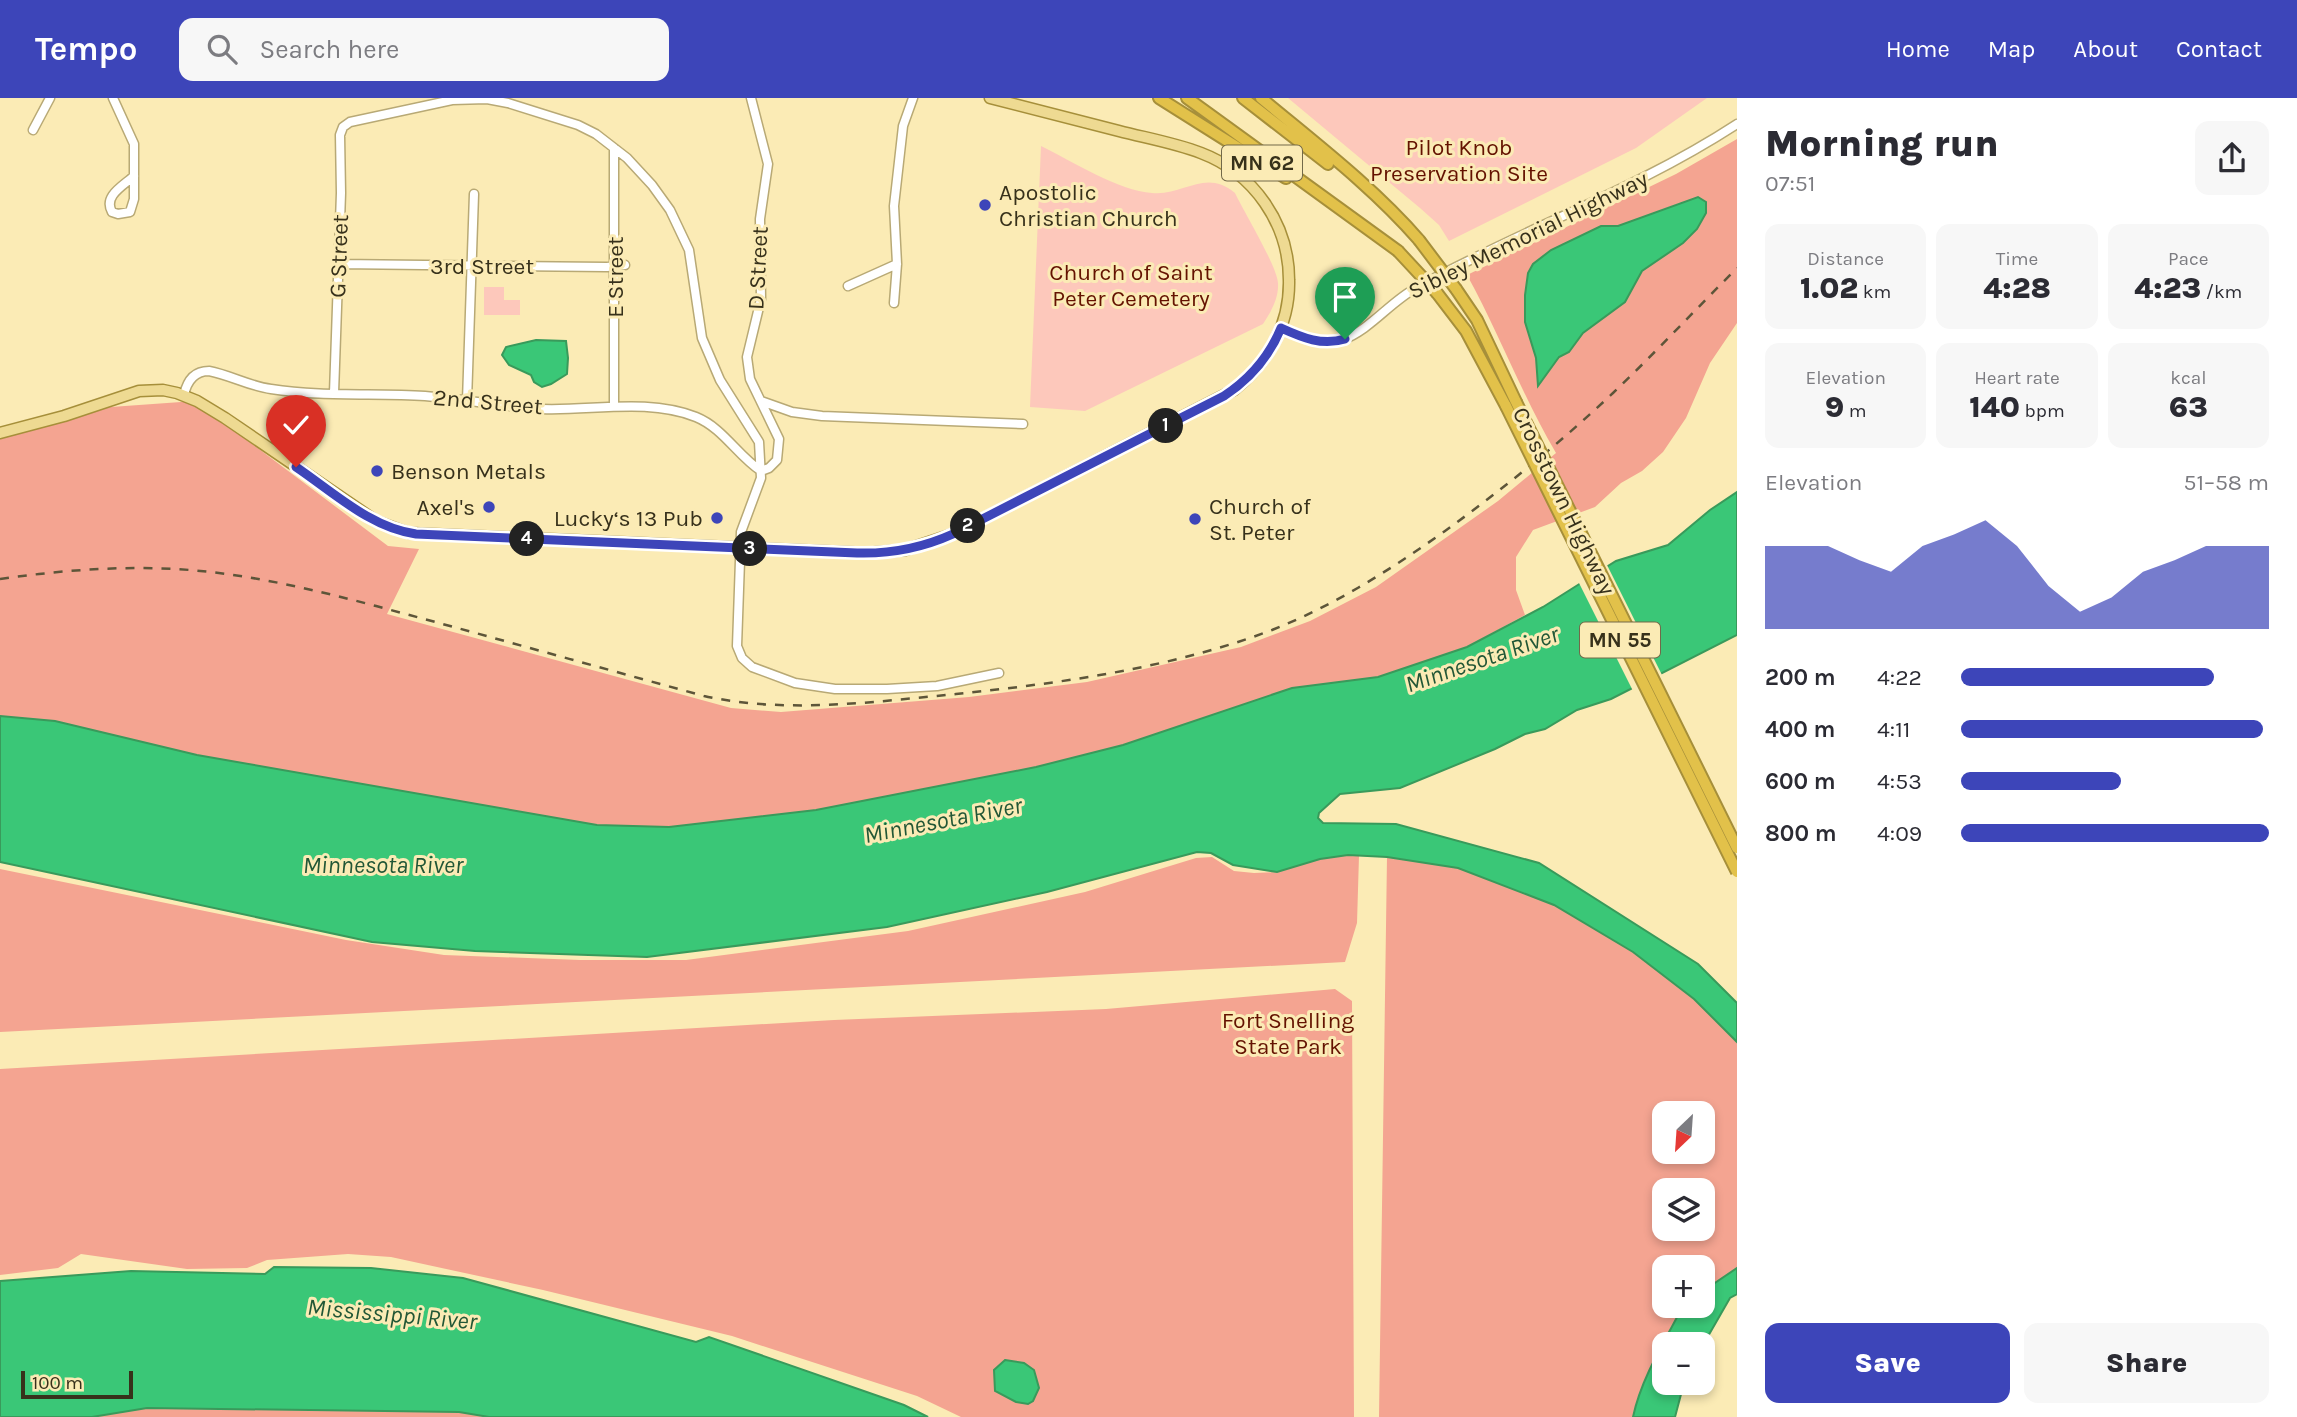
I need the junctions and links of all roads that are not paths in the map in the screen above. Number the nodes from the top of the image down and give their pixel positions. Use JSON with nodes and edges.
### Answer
{"nodes":[{"id":1,"x":50,"y":98,"type":"edge"},
{"id":2,"x":113,"y":98,"type":"edge"},
{"id":3,"x":751,"y":98,"type":"edge"},
{"id":4,"x":913,"y":98,"type":"edge"},
{"id":5,"x":990,"y":98,"type":"edge"},
{"id":6,"x":1158,"y":98,"type":"edge"},
{"id":7,"x":1187,"y":98,"type":"edge"},
{"id":8,"x":1243,"y":98,"type":"edge"},
{"id":9,"x":1261,"y":98,"type":"edge"},
{"id":10,"x":1737,"y":124,"type":"edge"},
{"id":11,"x":33,"y":130,"type":"dead end"},
{"id":12,"x":614,"y":148,"type":"junction"},
{"id":13,"x":134,"y":176,"type":"junction"},
{"id":14,"x":474,"y":194,"type":"dead end"},
{"id":15,"x":1387,"y":207,"type":"junction"},
{"id":16,"x":1365,"y":228,"type":"junction"},
{"id":17,"x":339,"y":264,"type":"junction"},
{"id":18,"x":897,"y":264,"type":"junction"},
{"id":19,"x":471,"y":265,"type":"junction"},
{"id":20,"x":625,"y":265,"type":"dead end"},
{"id":21,"x":615,"y":266,"type":"junction"},
{"id":22,"x":848,"y":286,"type":"dead end"},
{"id":23,"x":894,"y":303,"type":"dead end"},
{"id":24,"x":1281,"y":328,"type":"junction"},
{"id":25,"x":334,"y":393,"type":"junction"},
{"id":26,"x":184,"y":395,"type":"junction"},
{"id":27,"x":467,"y":401,"type":"junction"},
{"id":28,"x":761,"y":401,"type":"junction"},
{"id":29,"x":1511,"y":404,"type":"junction"},
{"id":30,"x":614,"y":406,"type":"junction"},
{"id":31,"x":1023,"y":424,"type":"dead end"},
{"id":32,"x":0,"y":433,"type":"edge"},
{"id":33,"x":761,"y":471,"type":"junction"},
{"id":34,"x":740,"y":548,"type":"junction"},
{"id":35,"x":999,"y":673,"type":"dead end"},
{"id":36,"x":1737,"y":848,"type":"edge"},
{"id":37,"x":1737,"y":872,"type":"edge"}],
"edges":[{"from":1,"to":11,"type":"street"},
{"from":2,"to":13,"type":"street"},
{"from":3,"to":28,"type":"street","name":"D Street"},
{"from":4,"to":18,"type":"street"},
{"from":5,"to":24,"type":"main road"},
{"from":6,"to":16,"type":"highway","number":"MN 62"},
{"from":7,"to":16,"type":"highway","number":"MN 55"},
{"from":8,"to":15,"type":"highway","number":"MN 62"},
{"from":9,"to":15,"type":"highway","number":"MN 55"},
{"from":10,"to":24,"type":"street","name":"Sibley Memorial Highway"},
{"from":12,"to":17,"type":"street","name":"G Street"},
{"from":12,"to":21,"type":"street","name":"E Street"},
{"from":12,"to":33,"type":"street"},
{"from":13,"to":13,"type":"street"},
{"from":14,"to":19,"type":"street"},
{"from":15,"to":29,"type":"highway","name":"Crosstown Highway","number":"MN 55","bridge":true},
{"from":16,"to":29,"type":"highway","name":"Crosstown Highway","number":"MN 55","bridge":true},
{"from":17,"to":19,"type":"street","name":"3rd Street"},
{"from":17,"to":25,"type":"street","name":"G Street"},
{"from":18,"to":22,"type":"street"},
{"from":18,"to":23,"type":"street"},
{"from":19,"to":21,"type":"street","name":"3rd Street"},
{"from":19,"to":27,"type":"street"},
{"from":20,"to":21,"type":"street","name":"3rd Street"},
{"from":21,"to":30,"type":"street","name":"E Street"},
{"from":24,"to":34,"type":"main road"},
{"from":25,"to":26,"type":"street","name":"2nd Street"},
{"from":25,"to":27,"type":"street","name":"2nd Street"},
{"from":26,"to":32,"type":"main road"},
{"from":26,"to":34,"type":"main road"},
{"from":27,"to":30,"type":"street","name":"2nd Street"},
{"from":28,"to":31,"type":"street"},
{"from":28,"to":33,"type":"street","name":"D Street"},
{"from":29,"to":36,"type":"highway","name":"Crosstown Highway","number":"MN 55","bridge":true},
{"from":29,"to":37,"type":"highway","number":"MN 55","bridge":true},
{"from":30,"to":33,"type":"street","name":"2nd Street"},
{"from":33,"to":34,"type":"street","name":"D Street"},
{"from":34,"to":35,"type":"street","name":"D Street"}]}
